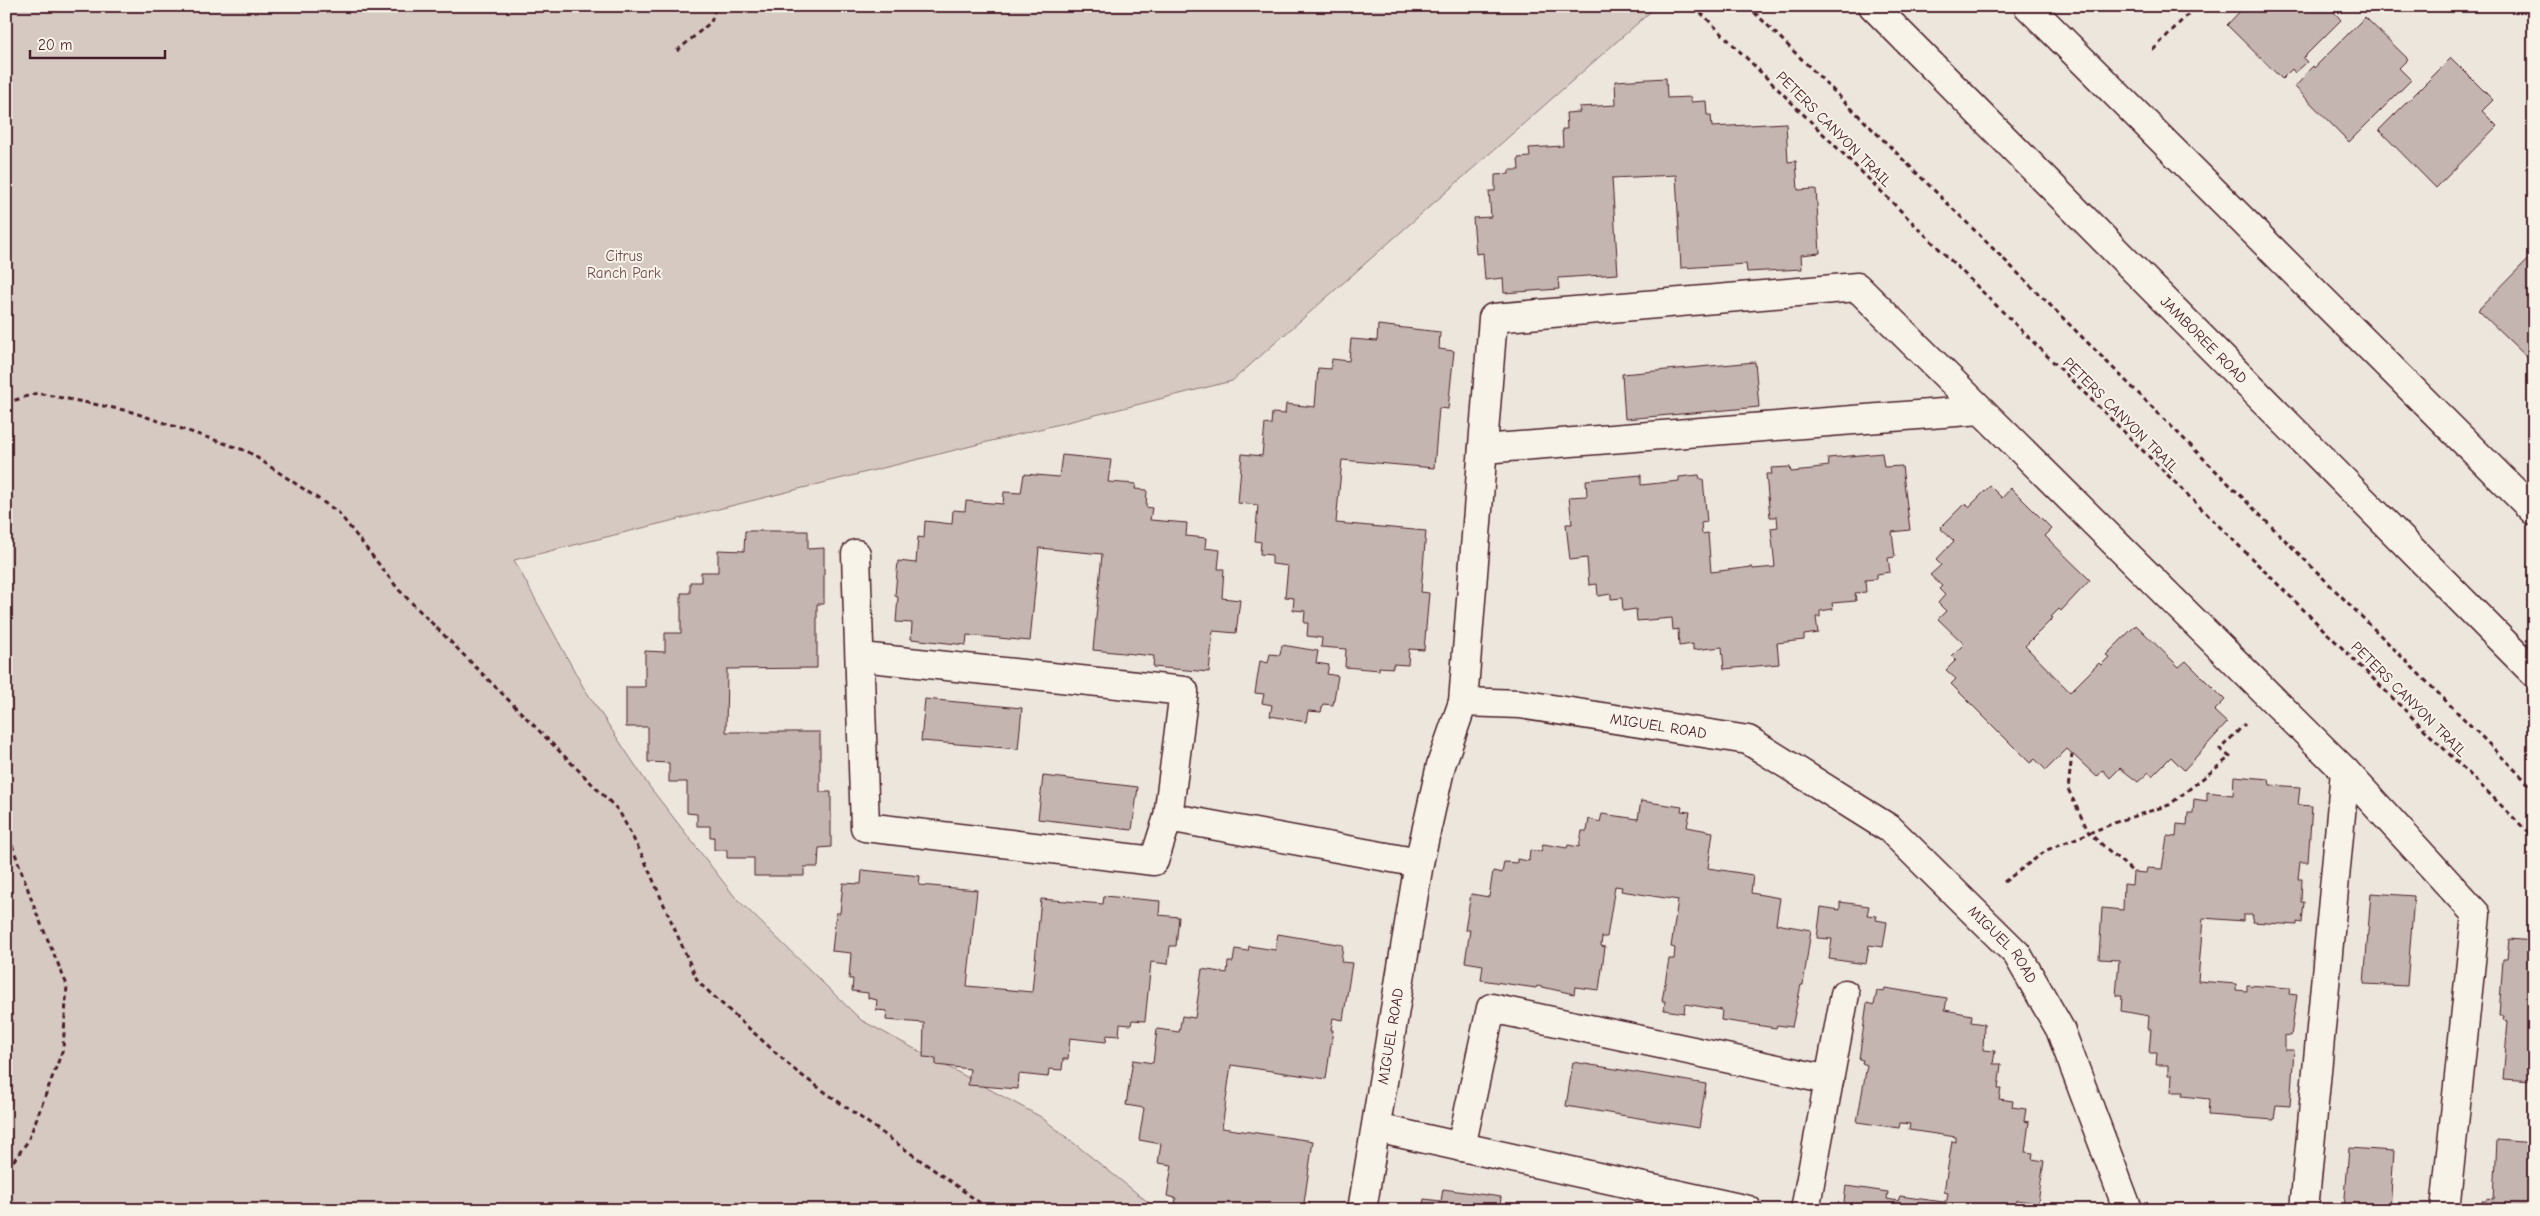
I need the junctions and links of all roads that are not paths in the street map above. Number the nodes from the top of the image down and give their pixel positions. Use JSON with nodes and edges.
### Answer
{"nodes":[{"id":1,"x":1873,"y":6,"type":"edge"},
{"id":2,"x":2028,"y":6,"type":"edge"},
{"id":3,"x":1981,"y":410,"type":"junction"},
{"id":4,"x":1483,"y":449,"type":"junction"},
{"id":5,"x":2534,"y":511,"type":"edge"},
{"id":6,"x":856,"y":554,"type":"dead end"},
{"id":7,"x":861,"y":657,"type":"junction"},
{"id":8,"x":2534,"y":673,"type":"edge"},
{"id":9,"x":1463,"y":702,"type":"junction"},
{"id":10,"x":2345,"y":771,"type":"junction"},
{"id":11,"x":1168,"y":817,"type":"junction"},
{"id":12,"x":1418,"y":863,"type":"junction"},
{"id":13,"x":1845,"y":994,"type":"dead end"},
{"id":14,"x":1829,"y":1080,"type":"junction"},
{"id":15,"x":1376,"y":1128,"type":"junction"},
{"id":16,"x":1461,"y":1147,"type":"junction"},
{"id":17,"x":1362,"y":1210,"type":"edge"},
{"id":18,"x":1748,"y":1210,"type":"edge"},
{"id":19,"x":1805,"y":1210,"type":"edge"},
{"id":20,"x":2128,"y":1210,"type":"edge"},
{"id":21,"x":2304,"y":1210,"type":"edge"},
{"id":22,"x":2445,"y":1210,"type":"edge"}],
"edges":[{"from":1,"to":8,"type":"main road","name":"JAMBOREE ROAD"},
{"from":2,"to":5,"type":"main road"},
{"from":3,"to":4,"type":"main road"},
{"from":3,"to":4,"type":"main road"},
{"from":3,"to":10,"type":"main road"},
{"from":4,"to":9,"type":"main road"},
{"from":6,"to":7,"type":"main road"},
{"from":7,"to":11,"type":"main road"},
{"from":7,"to":11,"type":"main road"},
{"from":9,"to":12,"type":"main road","name":"MIGUEL ROAD"},
{"from":9,"to":20,"type":"main road","name":"MIGUEL ROAD"},
{"from":10,"to":21,"type":"main road"},
{"from":10,"to":22,"type":"main road"},
{"from":11,"to":12,"type":"main road"},
{"from":12,"to":15,"type":"main road","name":"MIGUEL ROAD"},
{"from":13,"to":14,"type":"main road"},
{"from":14,"to":16,"type":"main road"},
{"from":14,"to":19,"type":"main road"},
{"from":15,"to":16,"type":"main road"},
{"from":15,"to":17,"type":"main road","name":"MIGUEL ROAD"},
{"from":16,"to":18,"type":"main road"}]}
